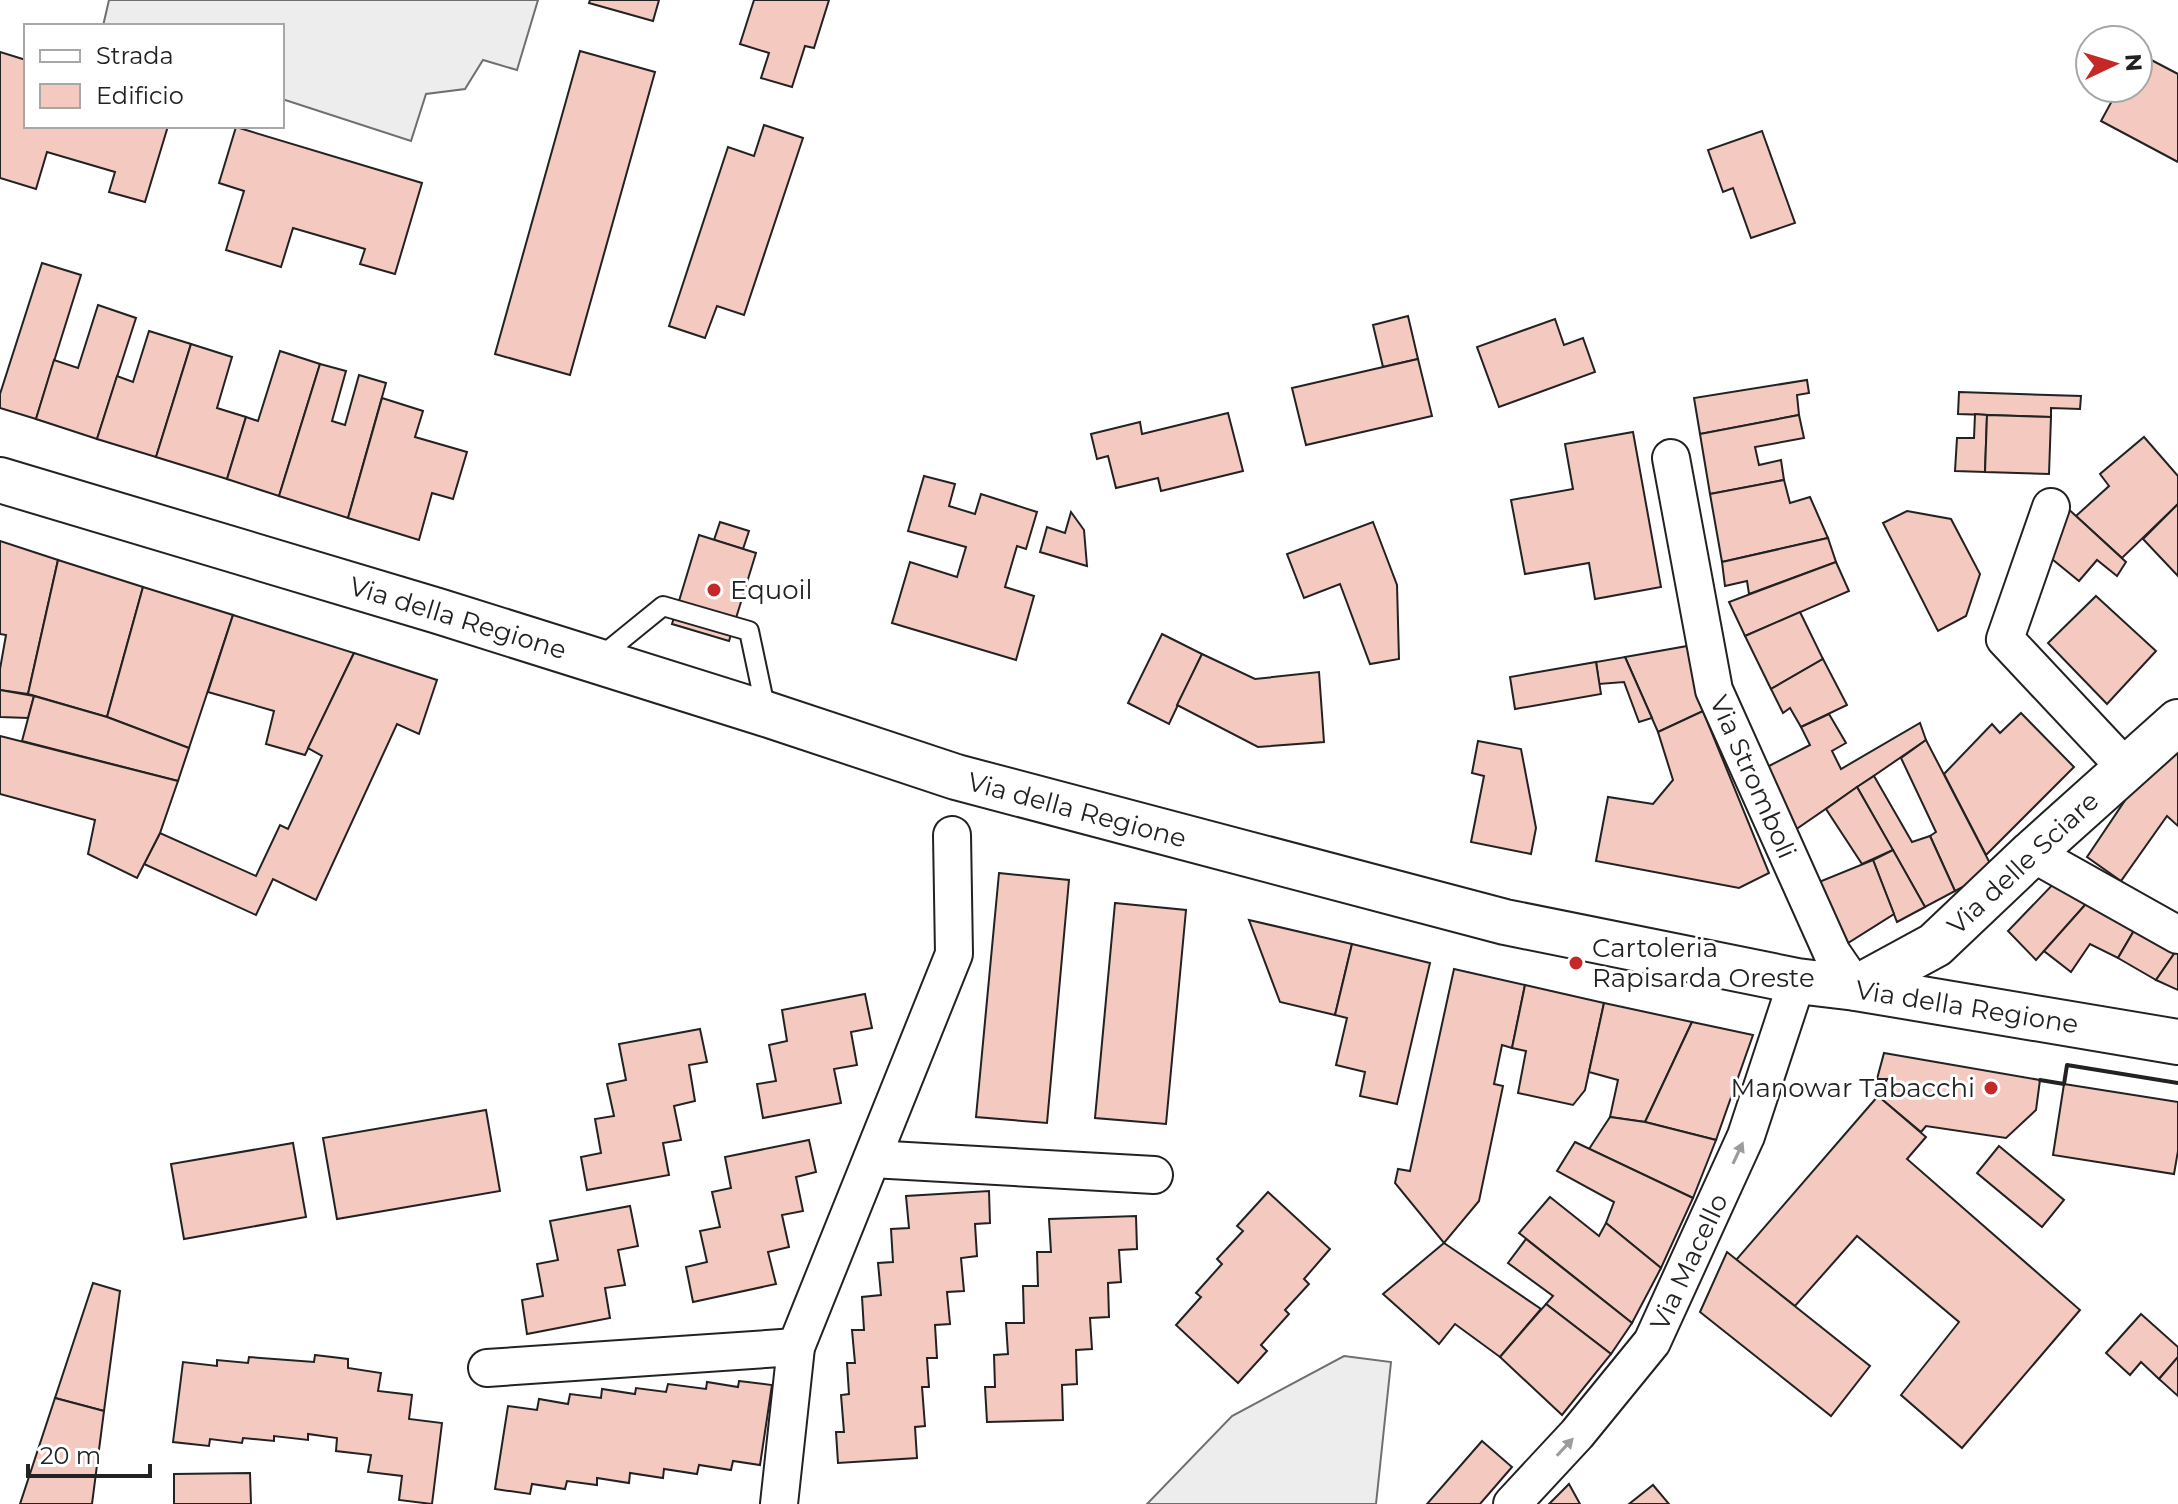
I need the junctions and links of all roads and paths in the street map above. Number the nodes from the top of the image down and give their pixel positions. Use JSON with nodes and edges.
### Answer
{"nodes":[{"id":1,"x":1671,"y":458,"type":"dead end"},
{"id":2,"x":0,"y":480,"type":"edge"},
{"id":3,"x":2051,"y":507,"type":"dead end"},
{"id":4,"x":596,"y":660,"type":"junction"},
{"id":5,"x":766,"y":714,"type":"junction"},
{"id":6,"x":2178,"y":722,"type":"edge"},
{"id":7,"x":2126,"y":768,"type":"junction"},
{"id":8,"x":952,"y":835,"type":"dead end"},
{"id":9,"x":2032,"y":853,"type":"junction"},
{"id":10,"x":2178,"y":935,"type":"edge"},
{"id":11,"x":1797,"y":981,"type":"junction"},
{"id":12,"x":1856,"y":988,"type":"junction"},
{"id":13,"x":2178,"y":1042,"type":"edge"},
{"id":14,"x":872,"y":1159,"type":"junction"},
{"id":15,"x":1154,"y":1175,"type":"dead end"},
{"id":16,"x":796,"y":1347,"type":"junction"},
{"id":17,"x":487,"y":1368,"type":"dead end"},
{"id":18,"x":779,"y":1504,"type":"edge"},
{"id":19,"x":1512,"y":1504,"type":"edge"}],
"edges":[{"from":1,"to":12,"type":"street","name":"Via Stromboli"},
{"from":2,"to":4,"type":"main road","name":"Via della Regione"},
{"from":3,"to":7,"type":"street"},
{"from":4,"to":5,"type":"main road","name":"Via della Regione"},
{"from":4,"to":5,"type":"lane"},
{"from":5,"to":11,"type":"main road","name":"Via della Regione"},
{"from":6,"to":7,"type":"main road","name":"Via delle Sciare"},
{"from":7,"to":9,"type":"main road","name":"Via delle Sciare"},
{"from":8,"to":14,"type":"street"},
{"from":9,"to":10,"type":"street"},
{"from":9,"to":12,"type":"main road","name":"Via delle Sciare"},
{"from":11,"to":12,"type":"main road","name":"Via della Regione"},
{"from":19,"to":11,"type":"street","name":"Via Macello","one_way":true},
{"from":12,"to":13,"type":"main road","name":"Via della Regione"},
{"from":14,"to":15,"type":"street"},
{"from":14,"to":16,"type":"street"},
{"from":16,"to":17,"type":"street"},
{"from":16,"to":18,"type":"street"}]}
